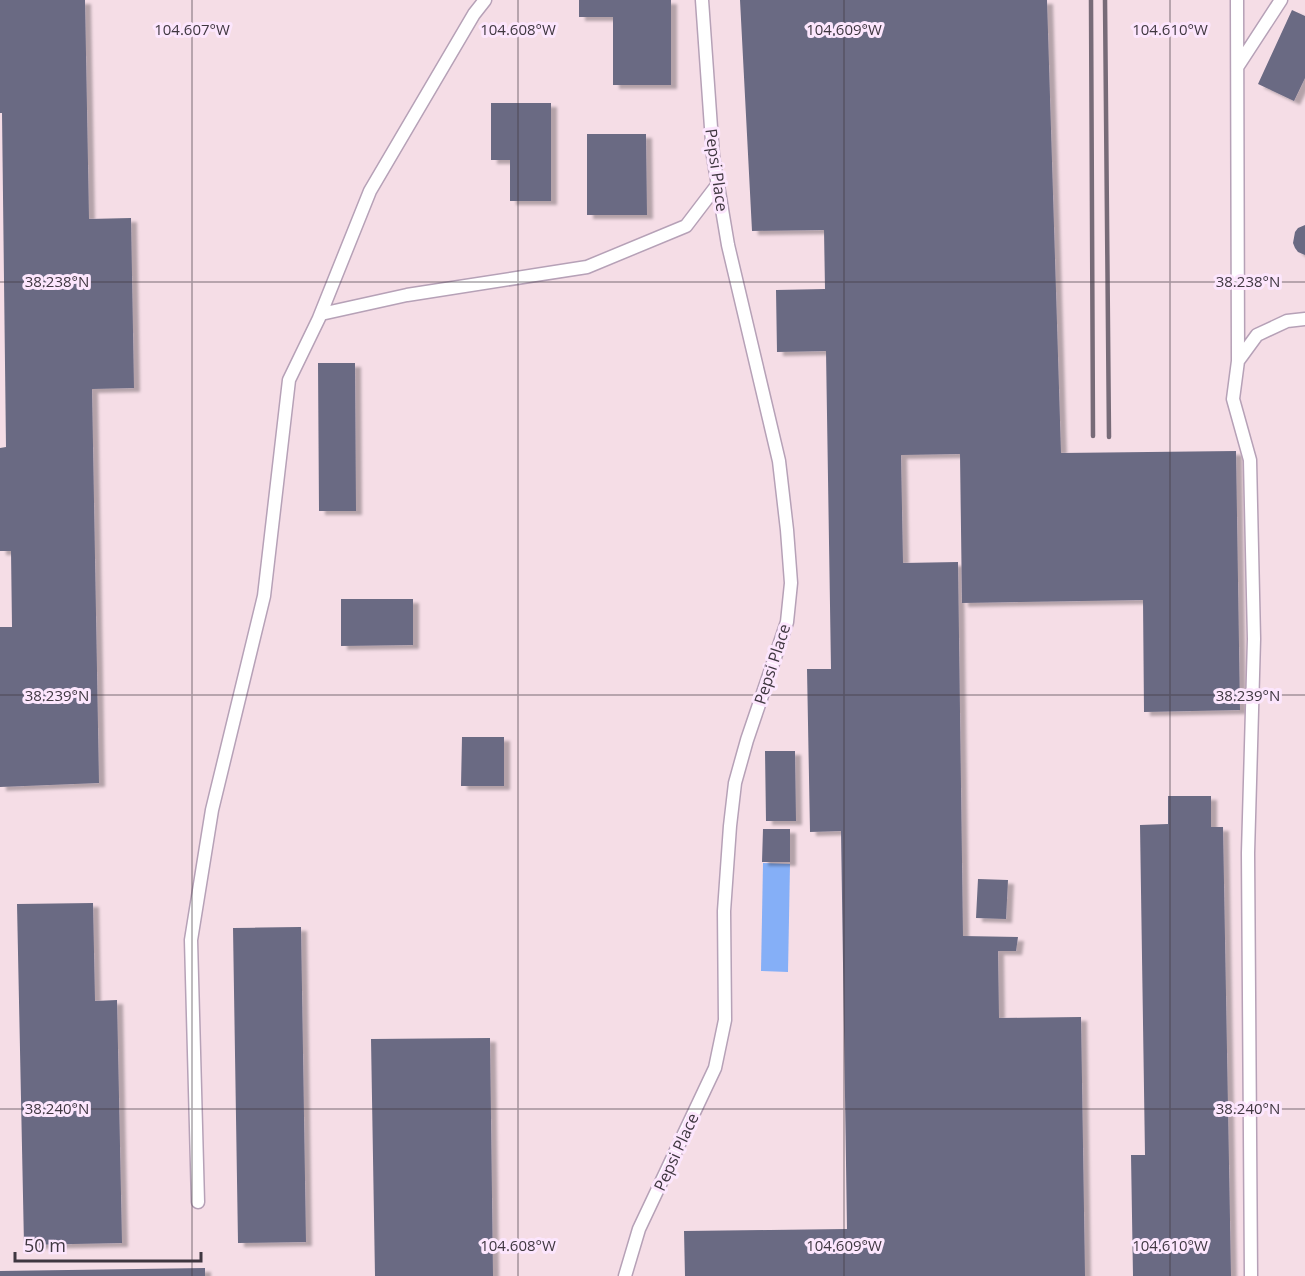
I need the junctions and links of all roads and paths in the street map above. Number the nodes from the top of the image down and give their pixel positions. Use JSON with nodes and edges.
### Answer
{"nodes":[{"id":1,"x":485,"y":0,"type":"edge"},
{"id":2,"x":702,"y":0,"type":"edge"},
{"id":3,"x":1237,"y":0,"type":"edge"},
{"id":4,"x":1281,"y":0,"type":"edge"},
{"id":5,"x":1237,"y":68,"type":"junction"},
{"id":6,"x":718,"y":184,"type":"junction"},
{"id":7,"x":1305,"y":319,"type":"edge"},
{"id":8,"x":318,"y":322,"type":"junction"},
{"id":9,"x":1238,"y":361,"type":"junction"},
{"id":10,"x":198,"y":1202,"type":"dead end"},
{"id":11,"x":625,"y":1276,"type":"edge"},
{"id":12,"x":1251,"y":1276,"type":"edge"}],
"edges":[{"from":1,"to":8,"type":"lane"},
{"from":2,"to":6,"type":"lane","name":"Pepsi Place"},
{"from":3,"to":5,"type":"lane"},
{"from":4,"to":5,"type":"lane"},
{"from":5,"to":9,"type":"lane"},
{"from":6,"to":8,"type":"lane"},
{"from":6,"to":11,"type":"lane","name":"Pepsi Place"},
{"from":7,"to":9,"type":"lane"},
{"from":8,"to":10,"type":"lane"},
{"from":9,"to":12,"type":"lane"}]}
